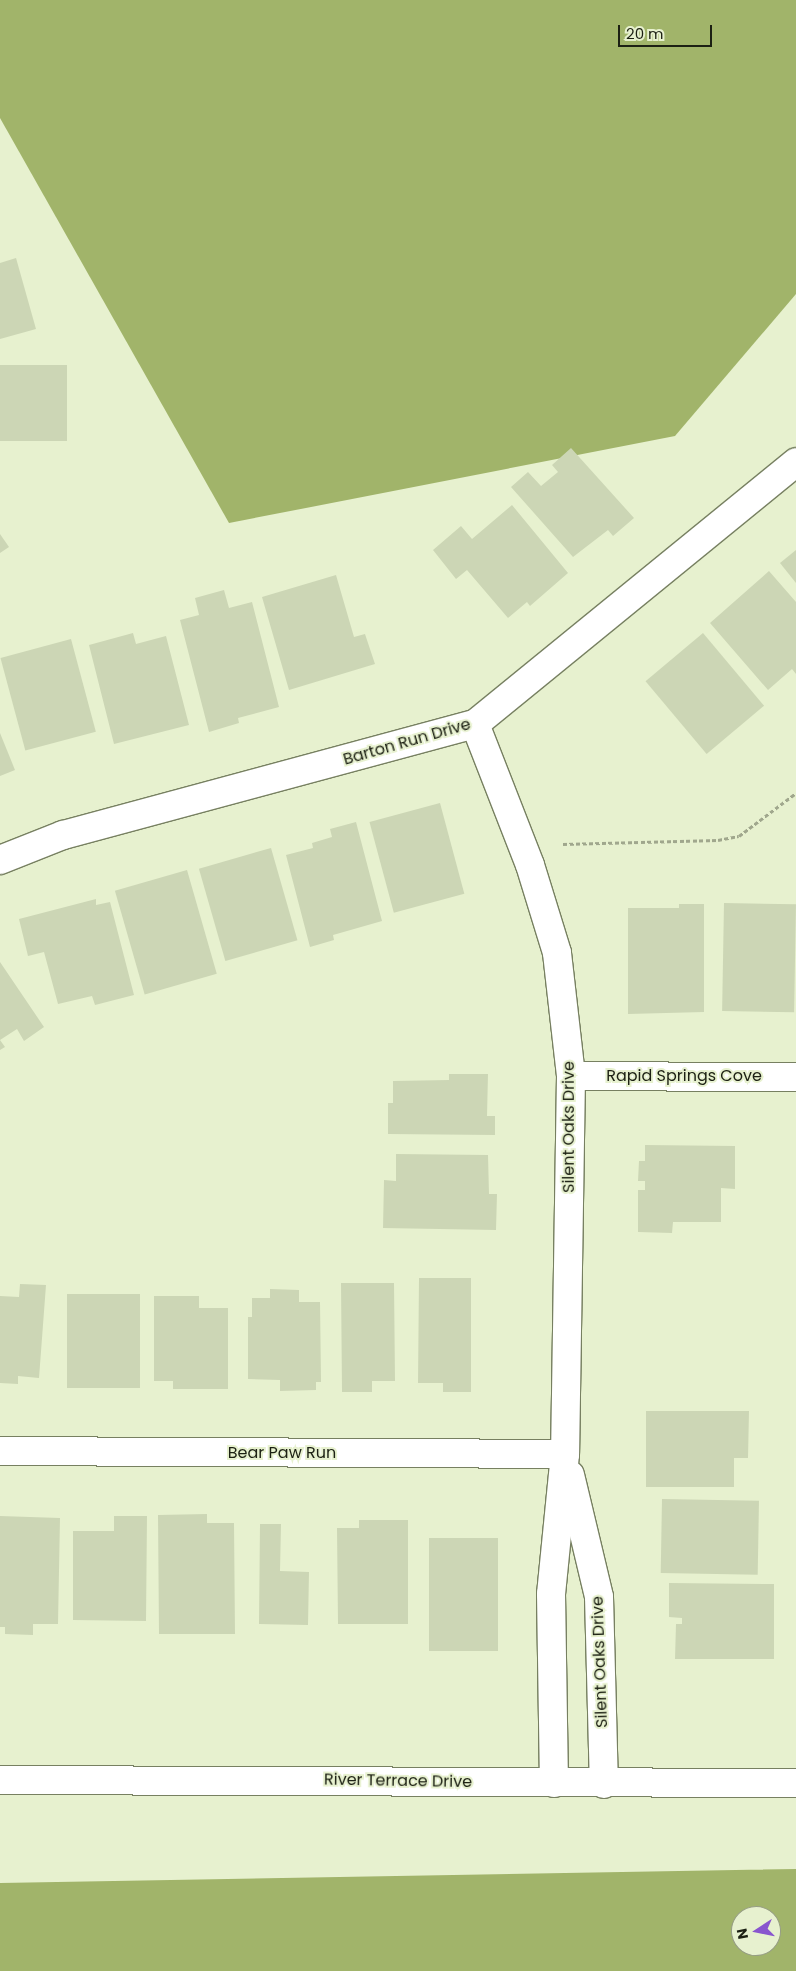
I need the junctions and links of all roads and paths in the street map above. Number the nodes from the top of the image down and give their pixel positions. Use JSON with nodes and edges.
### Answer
{"nodes":[{"id":1,"x":796,"y":462,"type":"edge"},
{"id":2,"x":475,"y":724,"type":"junction"},
{"id":3,"x":796,"y":793,"type":"edge"},
{"id":4,"x":563,"y":844,"type":"dead end"},
{"id":5,"x":0,"y":860,"type":"edge"},
{"id":6,"x":571,"y":1076,"type":"junction"},
{"id":7,"x":796,"y":1076,"type":"edge"},
{"id":8,"x":0,"y":1451,"type":"edge"},
{"id":9,"x":565,"y":1454,"type":"junction"},
{"id":10,"x":0,"y":1780,"type":"edge"},
{"id":11,"x":554,"y":1783,"type":"junction"},
{"id":12,"x":796,"y":1783,"type":"edge"},
{"id":13,"x":604,"y":1784,"type":"junction"}],
"edges":[{"from":1,"to":2,"type":"street","name":"Barton Run Drive"},
{"from":2,"to":5,"type":"street","name":"Barton Run Drive"},
{"from":2,"to":6,"type":"street","name":"Silent Oaks Drive"},
{"from":3,"to":4,"type":"path"},
{"from":6,"to":7,"type":"street","name":"Rapid Springs Cove"},
{"from":6,"to":9,"type":"street","name":"Silent Oaks Drive"},
{"from":8,"to":9,"type":"street","name":"Bear Paw Run"},
{"from":9,"to":11,"type":"street","name":"Silent Oaks Drive"},
{"from":9,"to":13,"type":"street","name":"Silent Oaks Drive"},
{"from":10,"to":11,"type":"street","name":"River Terrace Drive"},
{"from":11,"to":13,"type":"street","name":"River Terrace Drive"},
{"from":12,"to":13,"type":"street","name":"River Terrace Drive"}]}
